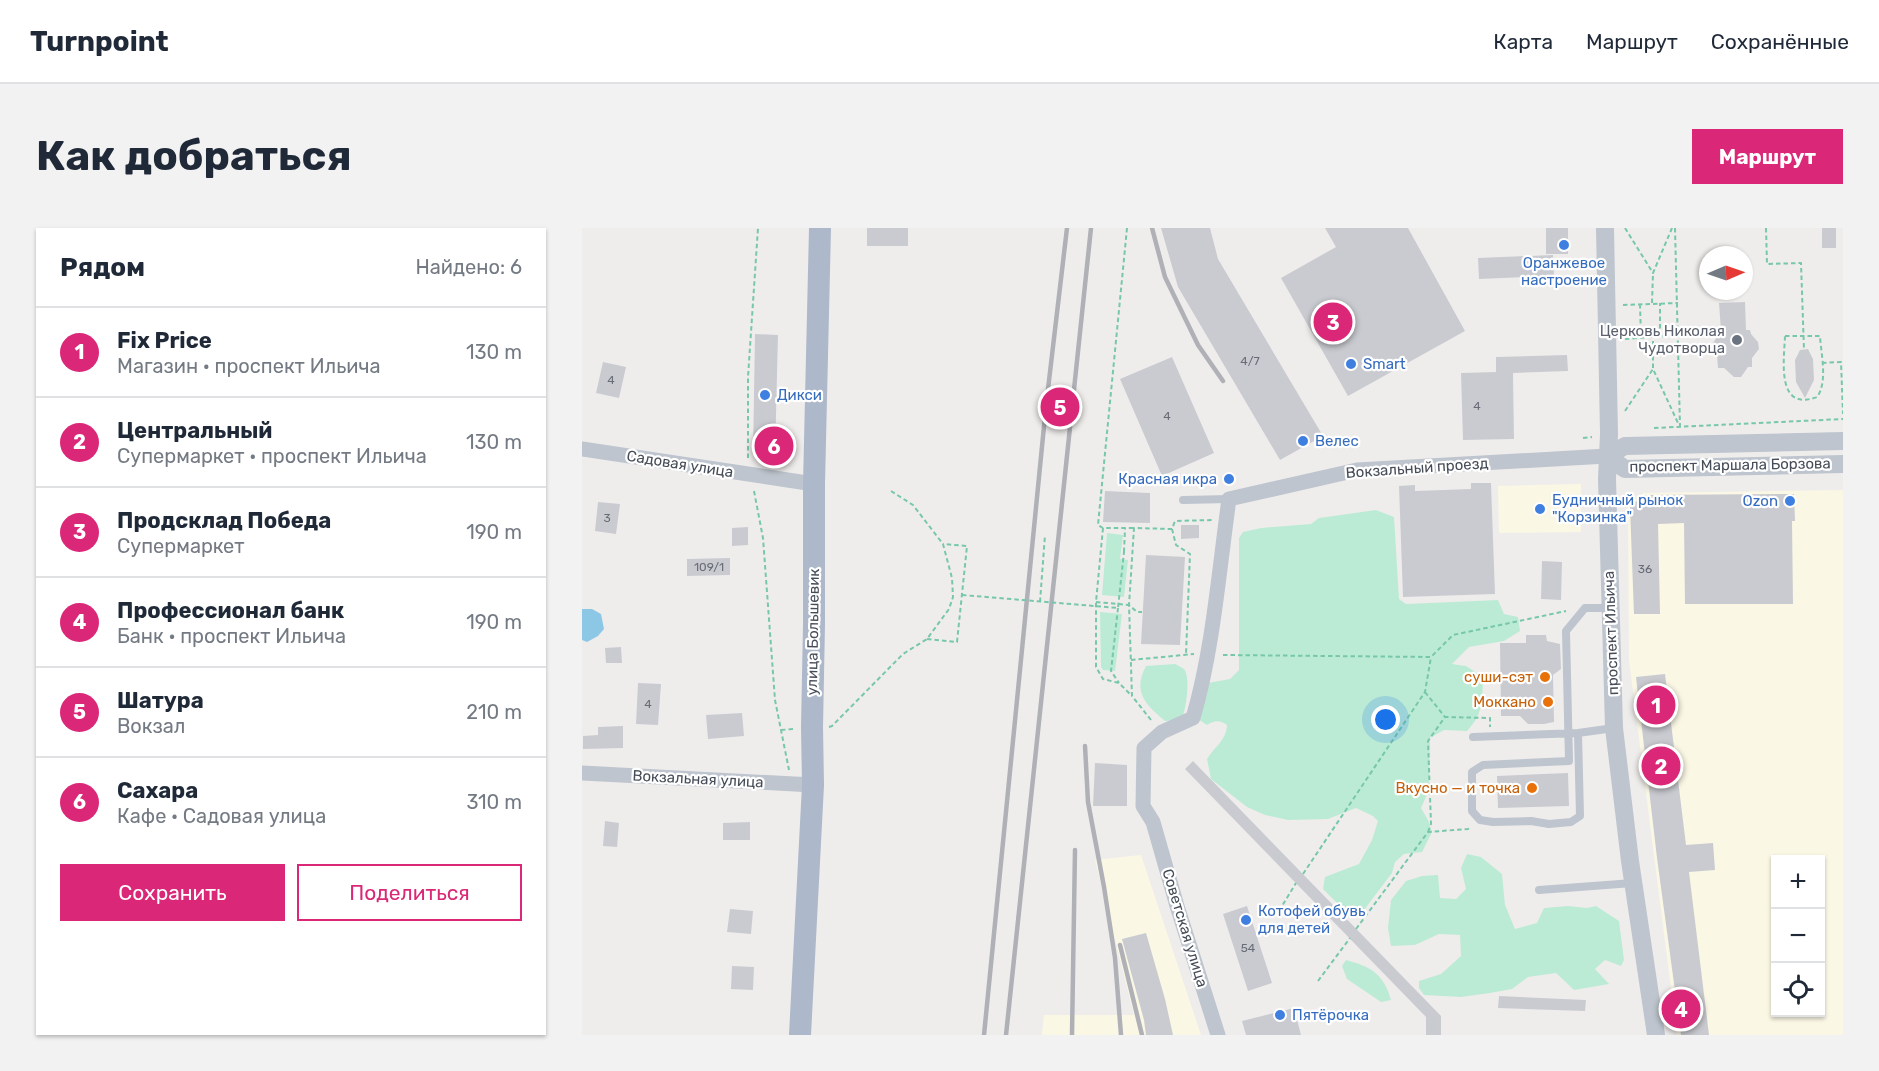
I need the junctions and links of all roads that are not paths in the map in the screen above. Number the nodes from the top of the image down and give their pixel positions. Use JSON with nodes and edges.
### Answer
{"nodes":[{"id":1,"x":820,"y":228,"type":"edge"},
{"id":2,"x":1605,"y":228,"type":"edge"},
{"id":3,"x":1843,"y":441,"type":"edge"},
{"id":4,"x":582,"y":449,"type":"edge"},
{"id":5,"x":1607,"y":456,"type":"junction"},
{"id":6,"x":1843,"y":464,"type":"edge"},
{"id":7,"x":814,"y":484,"type":"junction"},
{"id":8,"x":1229,"y":499,"type":"junction"},
{"id":9,"x":1183,"y":500,"type":"dead end"},
{"id":10,"x":1610,"y":608,"type":"junction"},
{"id":11,"x":1614,"y":728,"type":"junction"},
{"id":12,"x":1574,"y":734,"type":"junction"},
{"id":13,"x":1473,"y":737,"type":"dead end"},
{"id":14,"x":582,"y":773,"type":"edge"},
{"id":15,"x":803,"y":784,"type":"junction"},
{"id":16,"x":1633,"y":883,"type":"junction"},
{"id":17,"x":1539,"y":890,"type":"dead end"},
{"id":18,"x":800,"y":1035,"type":"edge"},
{"id":19,"x":1218,"y":1035,"type":"edge"},
{"id":20,"x":1656,"y":1035,"type":"edge"}],
"edges":[{"from":1,"to":7,"type":"main road","name":"улица Большевик"},
{"from":2,"to":5,"type":"street","name":"проспект Ильича"},
{"from":3,"to":5,"type":"street","name":"проспект Маршала Борзова"},
{"from":4,"to":7,"type":"street","name":"Садовая улица"},
{"from":5,"to":6,"type":"street","name":"проспект Маршала Борзова"},
{"from":5,"to":8,"type":"street","name":"Вокзальный проезд"},
{"from":5,"to":10,"type":"street","name":"проспект Ильича"},
{"from":7,"to":15,"type":"main road","name":"улица Большевик"},
{"from":8,"to":9,"type":"lane"},
{"from":8,"to":19,"type":"street","name":"Советская улица"},
{"from":10,"to":11,"type":"street","name":"проспект Ильича"},
{"from":10,"to":12,"type":"lane"},
{"from":11,"to":12,"type":"lane"},
{"from":11,"to":16,"type":"street","name":"проспект Ильича"},
{"from":12,"to":12,"type":"lane"},
{"from":12,"to":13,"type":"lane"},
{"from":14,"to":15,"type":"street","name":"Вокзальная улица"},
{"from":15,"to":18,"type":"main road","name":"улица Большевик"},
{"from":16,"to":17,"type":"lane"},
{"from":16,"to":20,"type":"street","name":"проспект Ильича"}]}
